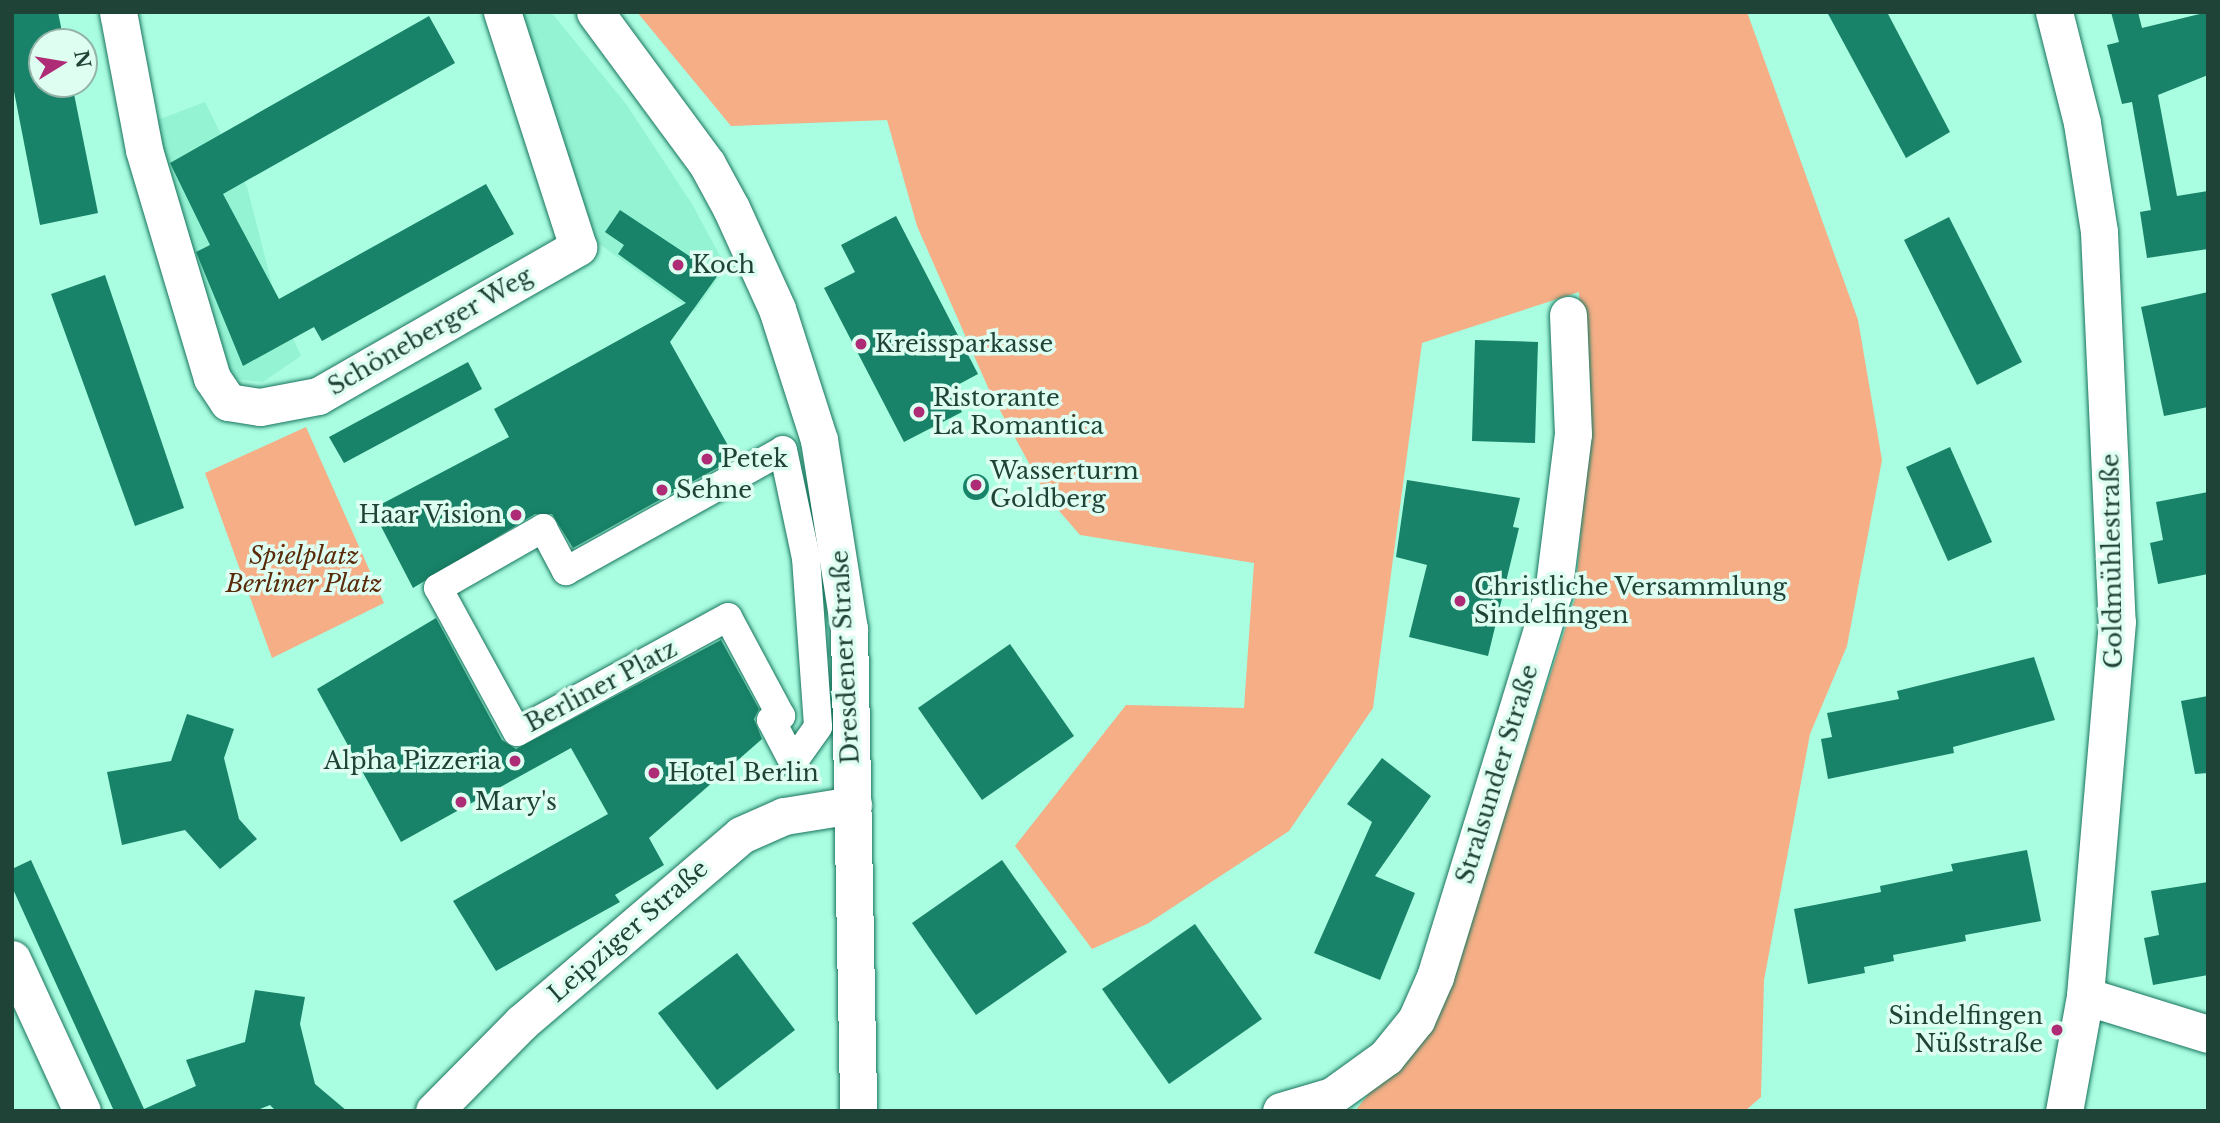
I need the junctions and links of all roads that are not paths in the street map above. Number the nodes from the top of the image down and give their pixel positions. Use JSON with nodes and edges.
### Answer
{"nodes":[{"id":1,"x":118,"y":12,"type":"edge"},
{"id":2,"x":502,"y":12,"type":"edge"},
{"id":3,"x":595,"y":12,"type":"edge"},
{"id":4,"x":2054,"y":12,"type":"edge"},
{"id":5,"x":1567,"y":315,"type":"dead end"},
{"id":6,"x":783,"y":450,"type":"joint"},
{"id":7,"x":853,"y":805,"type":"junction"},
{"id":8,"x":12,"y":958,"type":"edge"},
{"id":9,"x":2085,"y":996,"type":"junction"},
{"id":10,"x":2208,"y":1034,"type":"edge"},
{"id":11,"x":82,"y":1111,"type":"edge"},
{"id":12,"x":434,"y":1111,"type":"edge"},
{"id":13,"x":858,"y":1111,"type":"edge"},
{"id":14,"x":1281,"y":1111,"type":"edge"},
{"id":15,"x":2064,"y":1111,"type":"edge"}],
"edges":[{"from":1,"to":2,"type":"street","name":"Schöneberger Weg"},
{"from":3,"to":7,"type":"street","name":"Dresdener Straße"},
{"from":4,"to":9,"type":"street","name":"Goldmühlestraße"},
{"from":5,"to":14,"type":"street","name":"Stralsunder Straße"},
{"from":6,"to":6,"type":"street","name":"Berliner Platz"},
{"from":7,"to":12,"type":"street","name":"Leipziger Straße"},
{"from":7,"to":13,"type":"street","name":"Dresdener Straße"},
{"from":8,"to":11,"type":"street"},
{"from":9,"to":10,"type":"street"},
{"from":9,"to":15,"type":"street","name":"Goldmühlestraße"}]}
